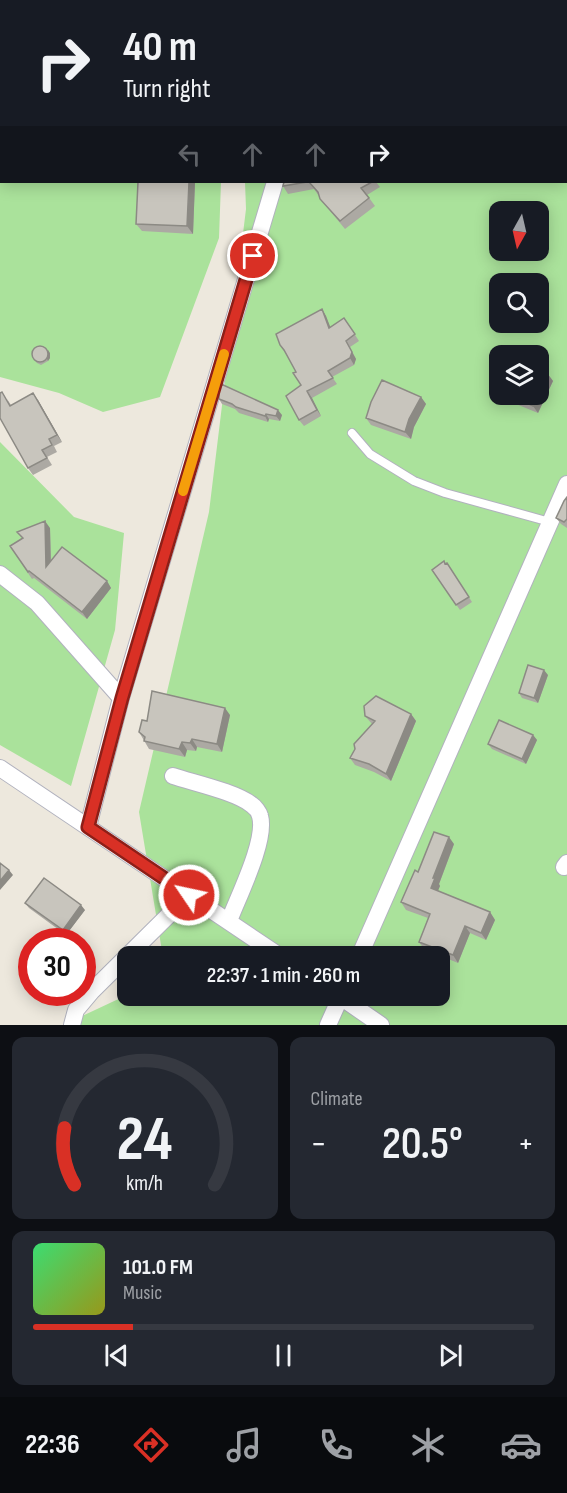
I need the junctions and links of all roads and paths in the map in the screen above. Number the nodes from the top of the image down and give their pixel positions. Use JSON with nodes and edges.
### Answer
{"nodes":[{"id":1,"x":275,"y":183,"type":"edge"},
{"id":2,"x":352,"y":433,"type":"dead end"},
{"id":3,"x":567,"y":484,"type":"edge"},
{"id":4,"x":550,"y":522,"type":"junction"},
{"id":5,"x":0,"y":574,"type":"edge"},
{"id":6,"x":122,"y":698,"type":"junction"},
{"id":7,"x":0,"y":768,"type":"edge"},
{"id":8,"x":173,"y":776,"type":"dead end"},
{"id":9,"x":88,"y":827,"type":"junction"},
{"id":10,"x":189,"y":895,"type":"junction"},
{"id":11,"x":229,"y":921,"type":"junction"},
{"id":12,"x":265,"y":946,"type":"edge"},
{"id":13,"x":364,"y":946,"type":"edge"},
{"id":14,"x":337,"y":1006,"type":"edge"},
{"id":15,"x":355,"y":1006,"type":"edge"},
{"id":16,"x":72,"y":1025,"type":"edge"},
{"id":17,"x":328,"y":1025,"type":"edge"},
{"id":18,"x":381,"y":1025,"type":"edge"}],
"edges":[{"from":1,"to":6,"type":"street"},
{"from":2,"to":4,"type":"lane"},
{"from":3,"to":4,"type":"street"},
{"from":4,"to":13,"type":"street"},
{"from":5,"to":6,"type":"street"},
{"from":6,"to":9,"type":"street"},
{"from":7,"to":9,"type":"street"},
{"from":8,"to":11,"type":"street"},
{"from":9,"to":10,"type":"street"},
{"from":10,"to":11,"type":"street"},
{"from":10,"to":16,"type":"street"},
{"from":11,"to":12,"type":"street"},
{"from":14,"to":17,"type":"street"},
{"from":15,"to":18,"type":"street"}]}
